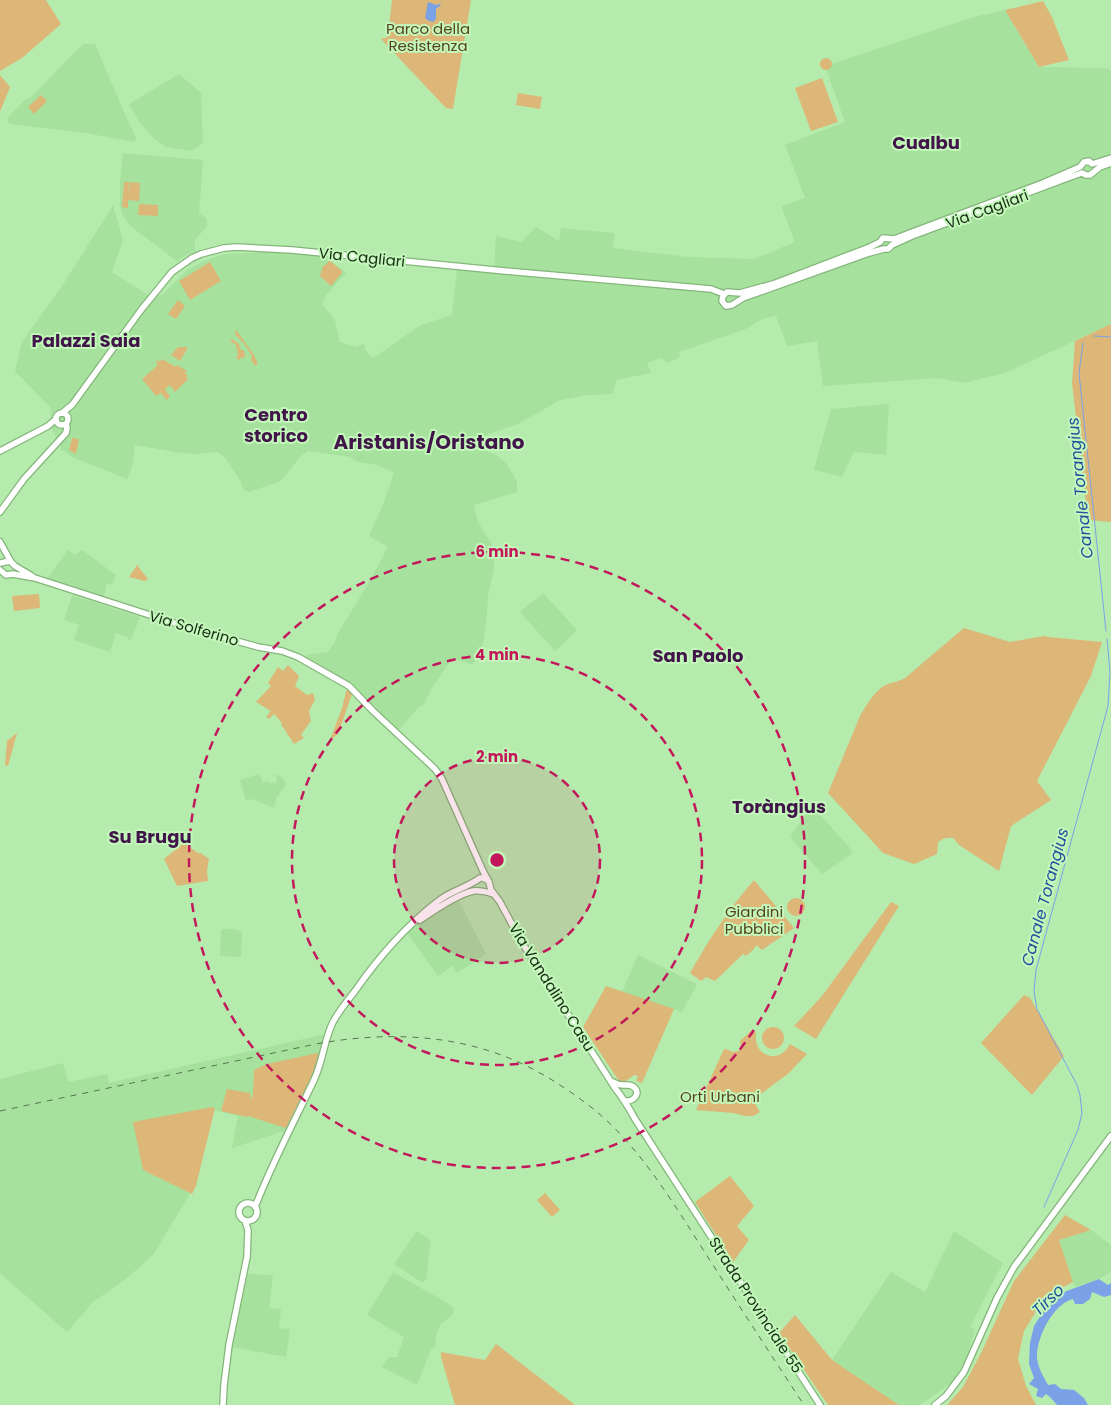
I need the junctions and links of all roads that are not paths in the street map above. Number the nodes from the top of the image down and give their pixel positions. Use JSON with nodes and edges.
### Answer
{"nodes":[{"id":1,"x":1111,"y":158,"type":"edge"},
{"id":2,"x":1111,"y":163,"type":"edge"},
{"id":3,"x":1092,"y":164,"type":"junction"},
{"id":4,"x":1081,"y":170,"type":"junction"},
{"id":5,"x":1094,"y":171,"type":"junction"},
{"id":6,"x":880,"y":242,"type":"junction"},
{"id":7,"x":891,"y":242,"type":"junction"},
{"id":8,"x":884,"y":249,"type":"junction"},
{"id":9,"x":732,"y":292,"type":"junction"},
{"id":10,"x":724,"y":294,"type":"junction"},
{"id":11,"x":735,"y":303,"type":"junction"},
{"id":12,"x":71,"y":406,"type":"junction"},
{"id":13,"x":62,"y":413,"type":"junction"},
{"id":14,"x":68,"y":417,"type":"junction"},
{"id":15,"x":61,"y":423,"type":"junction"},
{"id":16,"x":0,"y":451,"type":"edge"},
{"id":17,"x":0,"y":512,"type":"edge"},
{"id":18,"x":0,"y":543,"type":"edge"},
{"id":19,"x":2,"y":563,"type":"edge"},
{"id":20,"x":13,"y":564,"type":"junction"},
{"id":21,"x":1,"y":570,"type":"edge"},
{"id":22,"x":13,"y":574,"type":"junction"},
{"id":23,"x":35,"y":578,"type":"junction"},
{"id":24,"x":483,"y":879,"type":"junction"},
{"id":25,"x":488,"y":889,"type":"junction"},
{"id":26,"x":478,"y":891,"type":"junction"},
{"id":27,"x":450,"y":898,"type":"junction"},
{"id":28,"x":611,"y":1081,"type":"junction"},
{"id":29,"x":625,"y":1086,"type":"junction"},
{"id":30,"x":621,"y":1094,"type":"junction"},
{"id":31,"x":628,"y":1101,"type":"junction"},
{"id":32,"x":1111,"y":1136,"type":"edge"},
{"id":33,"x":253,"y":1205,"type":"junction"},
{"id":34,"x":248,"y":1221,"type":"junction"},
{"id":35,"x":820,"y":1404,"type":"edge"},
{"id":36,"x":223,"y":1405,"type":"edge"},
{"id":37,"x":935,"y":1405,"type":"edge"}],
"edges":[{"from":1,"to":3,"type":"main road","name":"Via Cagliari"},
{"from":2,"to":5,"type":"main road","name":"Via Cagliari"},
{"from":3,"to":4,"type":"main road","name":"Via Cagliari"},
{"from":3,"to":5,"type":"main road"},
{"from":4,"to":5,"type":"main road","name":"Via Cagliari"},
{"from":4,"to":7,"type":"main road","name":"Via Cagliari"},
{"from":6,"to":7,"type":"main road","name":"Via Cagliari"},
{"from":6,"to":8,"type":"main road"},
{"from":6,"to":9,"type":"main road","name":"Via Cagliari"},
{"from":7,"to":8,"type":"main road","name":"Via Cagliari"},
{"from":8,"to":11,"type":"main road","name":"Via Cagliari"},
{"from":9,"to":10,"type":"main road"},
{"from":9,"to":11,"type":"main road"},
{"from":10,"to":11,"type":"main road"},
{"from":10,"to":12,"type":"main road","name":"Via Cagliari"},
{"from":12,"to":13,"type":"main road","name":"Via Cagliari"},
{"from":12,"to":14,"type":"main road","name":"Via Cagliari"},
{"from":13,"to":14,"type":"main road"},
{"from":13,"to":15,"type":"main road"},
{"from":14,"to":15,"type":"main road"},
{"from":15,"to":16,"type":"main road"},
{"from":15,"to":17,"type":"main road"},
{"from":18,"to":19,"type":"main road"},
{"from":18,"to":20,"type":"main road"},
{"from":19,"to":20,"type":"main road"},
{"from":19,"to":21,"type":"main road"},
{"from":20,"to":22,"type":"main road"},
{"from":20,"to":23,"type":"main road","name":"Via Solferino"},
{"from":21,"to":22,"type":"main road"},
{"from":22,"to":23,"type":"main road","name":"Via Solferino"},
{"from":23,"to":24,"type":"main road","name":"Via Solferino"},
{"from":24,"to":25,"type":"main road"},
{"from":24,"to":26,"type":"main road"},
{"from":24,"to":27,"type":"main road"},
{"from":25,"to":26,"type":"main road"},
{"from":25,"to":28,"type":"main road","name":"Via Vandalino Casu"},
{"from":26,"to":27,"type":"main road"},
{"from":27,"to":33,"type":"main road"},
{"from":28,"to":29,"type":"main road"},
{"from":28,"to":30,"type":"main road","name":"Via Vandalino Casu"},
{"from":29,"to":30,"type":"main road"},
{"from":29,"to":31,"type":"main road"},
{"from":30,"to":31,"type":"main road"},
{"from":31,"to":35,"type":"main road","name":"Strada Provinciale 55"},
{"from":32,"to":37,"type":"main road"},
{"from":33,"to":34,"type":"main road"},
{"from":33,"to":34,"type":"main road"},
{"from":34,"to":36,"type":"main road"}]}
